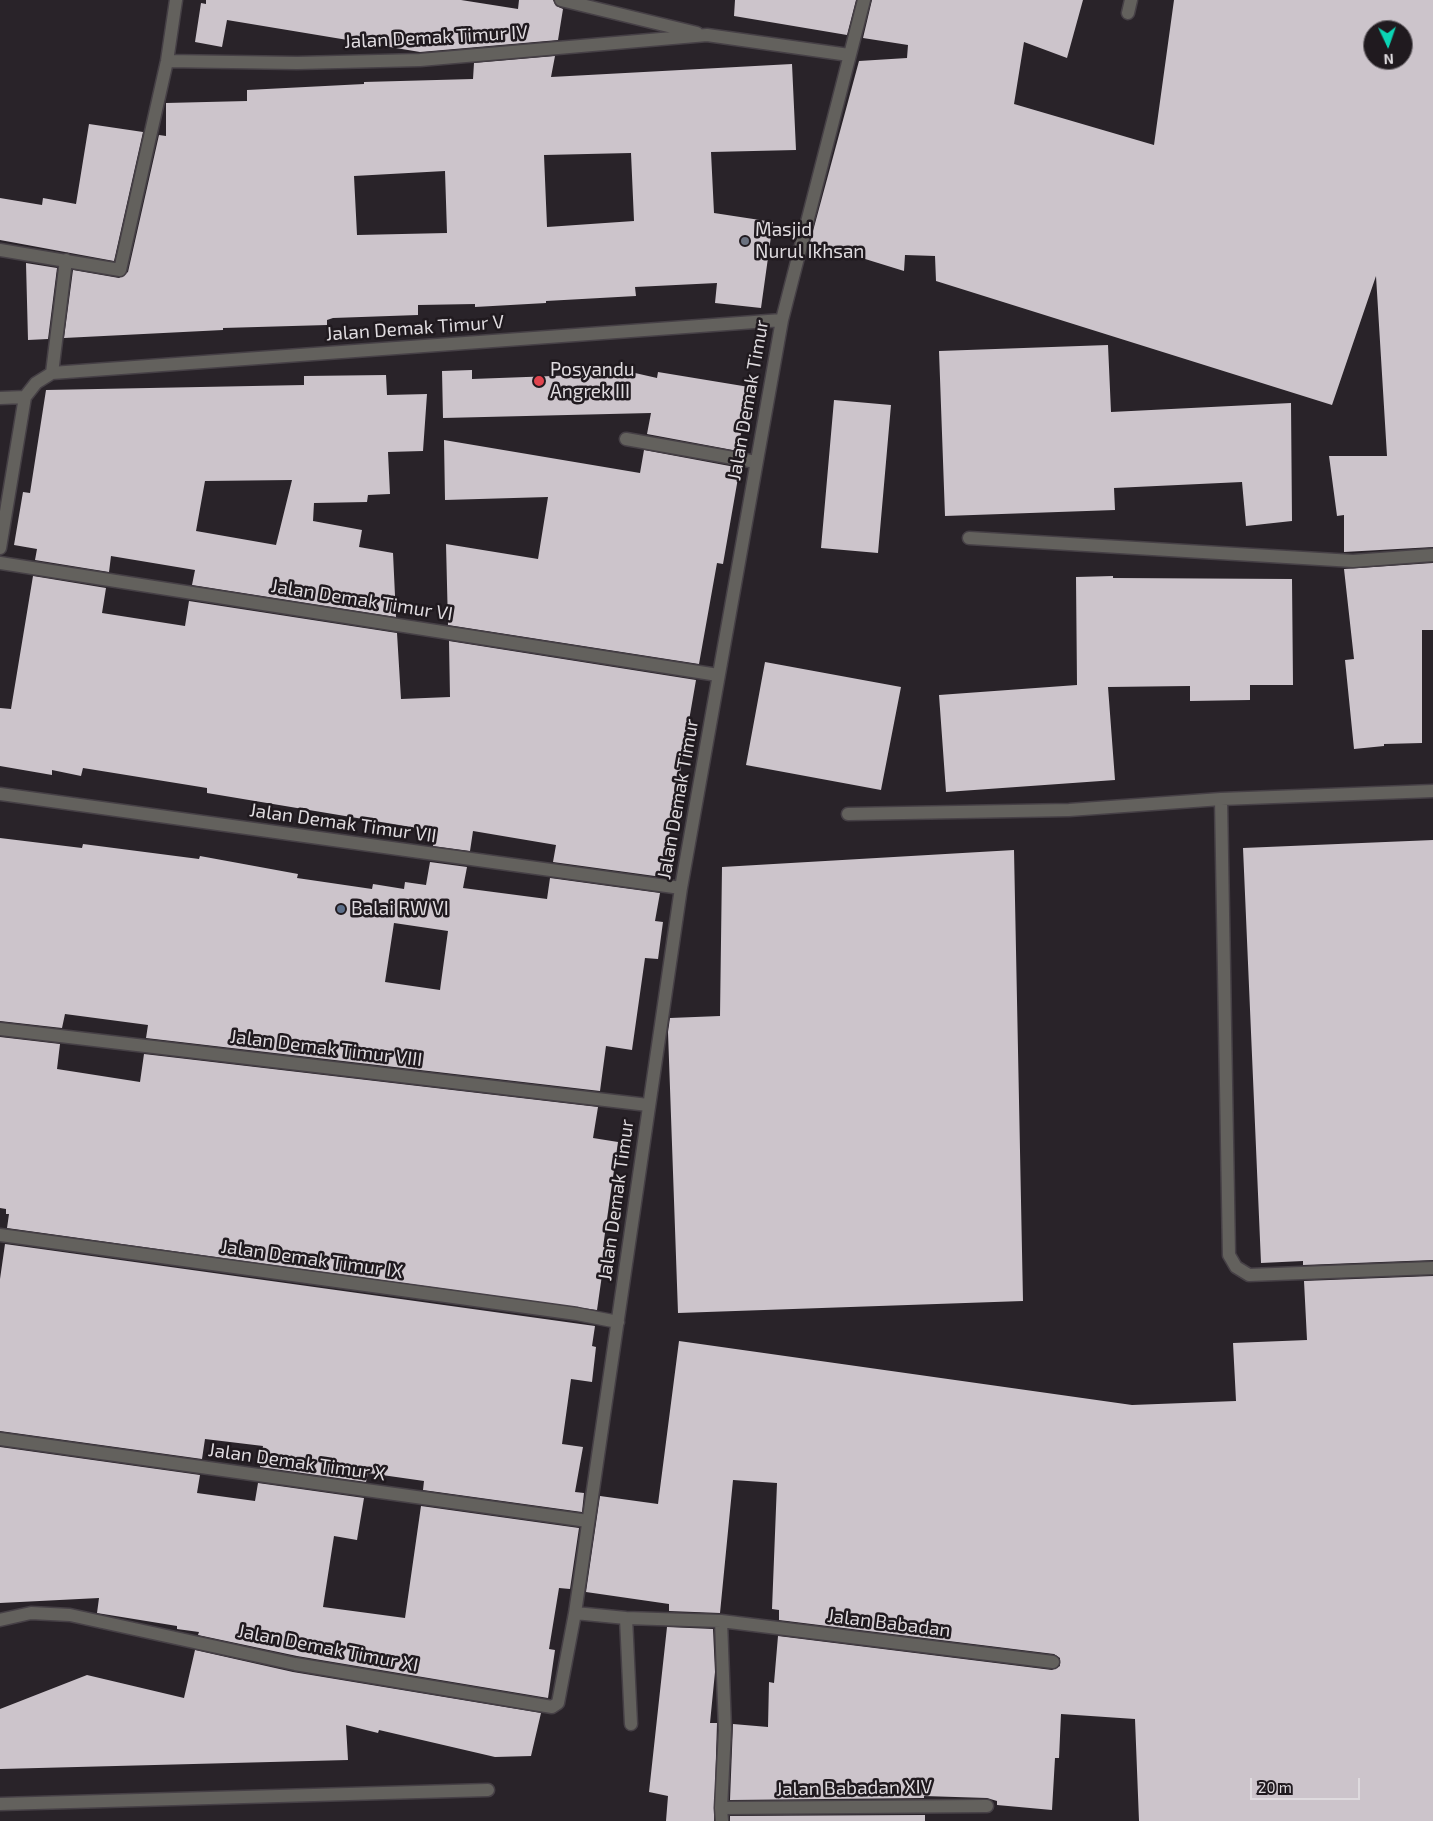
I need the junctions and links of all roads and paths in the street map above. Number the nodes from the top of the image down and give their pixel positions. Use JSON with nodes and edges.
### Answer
{"nodes":[{"id":1,"x":176,"y":0,"type":"edge"},
{"id":2,"x":561,"y":0,"type":"edge"},
{"id":3,"x":864,"y":0,"type":"edge"},
{"id":4,"x":1131,"y":0,"type":"edge"},
{"id":5,"x":1128,"y":13,"type":"dead end"},
{"id":6,"x":706,"y":35,"type":"junction"},
{"id":7,"x":850,"y":55,"type":"junction"},
{"id":8,"x":166,"y":61,"type":"junction"},
{"id":9,"x":0,"y":250,"type":"edge"},
{"id":10,"x":66,"y":260,"type":"junction"},
{"id":11,"x":782,"y":320,"type":"junction"},
{"id":12,"x":52,"y":373,"type":"junction"},
{"id":13,"x":25,"y":397,"type":"junction"},
{"id":14,"x":0,"y":398,"type":"edge"},
{"id":15,"x":626,"y":439,"type":"dead end"},
{"id":16,"x":756,"y":462,"type":"junction"},
{"id":17,"x":969,"y":538,"type":"dead end"},
{"id":18,"x":0,"y":548,"type":"edge"},
{"id":19,"x":1433,"y":555,"type":"edge"},
{"id":20,"x":0,"y":563,"type":"edge"},
{"id":21,"x":718,"y":675,"type":"junction"},
{"id":22,"x":1433,"y":791,"type":"edge"},
{"id":23,"x":0,"y":794,"type":"edge"},
{"id":24,"x":1221,"y":799,"type":"junction"},
{"id":25,"x":848,"y":814,"type":"dead end"},
{"id":26,"x":681,"y":888,"type":"junction"},
{"id":27,"x":0,"y":1029,"type":"edge"},
{"id":28,"x":648,"y":1105,"type":"junction"},
{"id":29,"x":0,"y":1235,"type":"edge"},
{"id":30,"x":1433,"y":1268,"type":"edge"},
{"id":31,"x":618,"y":1322,"type":"junction"},
{"id":32,"x":0,"y":1439,"type":"edge"},
{"id":33,"x":588,"y":1521,"type":"junction"},
{"id":34,"x":575,"y":1613,"type":"junction"},
{"id":35,"x":626,"y":1618,"type":"junction"},
{"id":36,"x":0,"y":1620,"type":"edge"},
{"id":37,"x":721,"y":1621,"type":"junction"},
{"id":38,"x":1053,"y":1662,"type":"dead end"},
{"id":39,"x":631,"y":1724,"type":"dead end"},
{"id":40,"x":488,"y":1790,"type":"dead end"},
{"id":41,"x":0,"y":1804,"type":"edge"},
{"id":42,"x":987,"y":1806,"type":"dead end"},
{"id":43,"x":721,"y":1815,"type":"edge"}],
"edges":[{"from":1,"to":8,"type":"street"},
{"from":2,"to":6,"type":"street","name":"Jalan Demak Timur IV"},
{"from":3,"to":7,"type":"street","name":"Jalan Demak Timur"},
{"from":4,"to":5,"type":"street"},
{"from":6,"to":7,"type":"street","name":"Jalan Demak Timur IV"},
{"from":6,"to":8,"type":"street","name":"Jalan Demak Timur IV"},
{"from":7,"to":11,"type":"street","name":"Jalan Demak Timur"},
{"from":8,"to":10,"type":"street"},
{"from":9,"to":10,"type":"street"},
{"from":10,"to":12,"type":"street"},
{"from":11,"to":12,"type":"street","name":"Jalan Demak Timur V"},
{"from":11,"to":16,"type":"street","name":"Jalan Demak Timur"},
{"from":12,"to":13,"type":"street"},
{"from":13,"to":14,"type":"street"},
{"from":13,"to":18,"type":"street"},
{"from":15,"to":16,"type":"street"},
{"from":16,"to":21,"type":"street","name":"Jalan Demak Timur"},
{"from":17,"to":19,"type":"street"},
{"from":20,"to":21,"type":"street","name":"Jalan Demak Timur VI"},
{"from":21,"to":26,"type":"street","name":"Jalan Demak Timur"},
{"from":22,"to":24,"type":"street"},
{"from":23,"to":26,"type":"street","name":"Jalan Demak Timur VII"},
{"from":24,"to":25,"type":"street"},
{"from":24,"to":30,"type":"street"},
{"from":26,"to":28,"type":"street","name":"Jalan Demak Timur"},
{"from":27,"to":28,"type":"street","name":"Jalan Demak Timur VIII"},
{"from":28,"to":31,"type":"street","name":"Jalan Demak Timur"},
{"from":29,"to":31,"type":"street","name":"Jalan Demak Timur IX"},
{"from":31,"to":33,"type":"street","name":"Jalan Demak Timur"},
{"from":32,"to":33,"type":"street","name":"Jalan Demak Timur X"},
{"from":33,"to":34,"type":"street","name":"Jalan Demak Timur"},
{"from":34,"to":35,"type":"street","name":"Jalan Babadan"},
{"from":34,"to":36,"type":"street","name":"Jalan Demak Timur XI"},
{"from":35,"to":37,"type":"street","name":"Jalan Babadan"},
{"from":35,"to":39,"type":"street"},
{"from":37,"to":38,"type":"street","name":"Jalan Babadan"},
{"from":37,"to":43,"type":"street"},
{"from":40,"to":41,"type":"street"},
{"from":42,"to":43,"type":"street","name":"Jalan Babadan XIV"}]}
